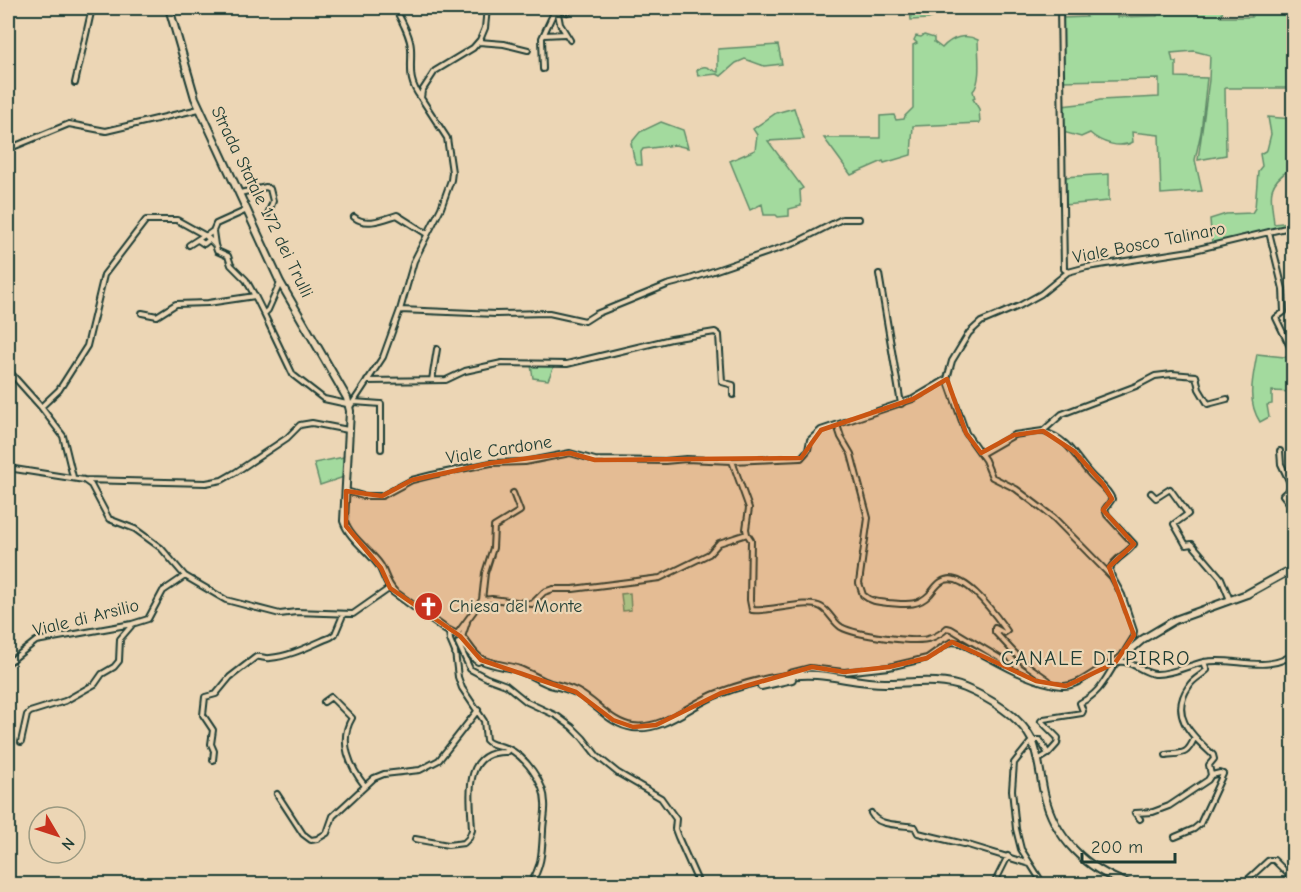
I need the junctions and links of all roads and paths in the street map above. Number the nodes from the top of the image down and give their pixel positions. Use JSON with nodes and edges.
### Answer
{"nodes":[{"id":1,"x":92,"y":8,"type":"edge"},
{"id":2,"x":169,"y":8,"type":"edge"},
{"id":3,"x":395,"y":8,"type":"edge"},
{"id":4,"x":487,"y":8,"type":"edge"},
{"id":5,"x":557,"y":8,"type":"edge"},
{"id":6,"x":1060,"y":8,"type":"edge"},
{"id":7,"x":567,"y":12,"type":"dead end"},
{"id":8,"x":565,"y":34,"type":"junction"},
{"id":9,"x":544,"y":35,"type":"junction"},
{"id":10,"x":570,"y":40,"type":"dead end"},
{"id":11,"x":479,"y":42,"type":"junction"},
{"id":12,"x":528,"y":50,"type":"dead end"},
{"id":13,"x":543,"y":69,"type":"dead end"},
{"id":14,"x":75,"y":83,"type":"dead end"},
{"id":15,"x":422,"y":99,"type":"junction"},
{"id":16,"x":200,"y":108,"type":"junction"},
{"id":17,"x":8,"y":149,"type":"edge"},
{"id":18,"x":239,"y":193,"type":"junction"},
{"id":19,"x":247,"y":210,"type":"junction"},
{"id":20,"x":267,"y":214,"type":"dead end"},
{"id":21,"x":354,"y":217,"type":"dead end"},
{"id":22,"x":859,"y":219,"type":"dead end"},
{"id":23,"x":1293,"y":226,"type":"edge"},
{"id":24,"x":213,"y":231,"type":"junction"},
{"id":25,"x":1269,"y":232,"type":"junction"},
{"id":26,"x":427,"y":234,"type":"junction"},
{"id":27,"x":206,"y":238,"type":"junction"},
{"id":28,"x":189,"y":245,"type":"dead end"},
{"id":29,"x":215,"y":245,"type":"junction"},
{"id":30,"x":1068,"y":272,"type":"junction"},
{"id":31,"x":879,"y":274,"type":"dead end"},
{"id":32,"x":280,"y":282,"type":"junction"},
{"id":33,"x":255,"y":296,"type":"junction"},
{"id":34,"x":400,"y":310,"type":"junction"},
{"id":35,"x":142,"y":313,"type":"dead end"},
{"id":36,"x":264,"y":314,"type":"junction"},
{"id":37,"x":437,"y":350,"type":"dead end"},
{"id":38,"x":1293,"y":355,"type":"edge"},
{"id":39,"x":8,"y":370,"type":"edge"},
{"id":40,"x":947,"y":379,"type":"junction"},
{"id":41,"x":432,"y":380,"type":"junction"},
{"id":42,"x":366,"y":381,"type":"junction"},
{"id":43,"x":733,"y":395,"type":"dead end"},
{"id":44,"x":1227,"y":399,"type":"dead end"},
{"id":45,"x":901,"y":404,"type":"junction"},
{"id":46,"x":351,"y":405,"type":"junction"},
{"id":47,"x":41,"y":407,"type":"junction"},
{"id":48,"x":837,"y":425,"type":"junction"},
{"id":49,"x":349,"y":430,"type":"junction"},
{"id":50,"x":1043,"y":432,"type":"junction"},
{"id":51,"x":381,"y":449,"type":"dead end"},
{"id":52,"x":1280,"y":451,"type":"dead end"},
{"id":53,"x":981,"y":453,"type":"junction"},
{"id":54,"x":732,"y":461,"type":"junction"},
{"id":55,"x":8,"y":468,"type":"edge"},
{"id":56,"x":73,"y":477,"type":"junction"},
{"id":57,"x":84,"y":480,"type":"junction"},
{"id":58,"x":346,"y":490,"type":"junction"},
{"id":59,"x":513,"y":493,"type":"dead end"},
{"id":60,"x":1151,"y":493,"type":"dead end"},
{"id":61,"x":1293,"y":509,"type":"edge"},
{"id":62,"x":747,"y":534,"type":"junction"},
{"id":63,"x":1293,"y":568,"type":"edge"},
{"id":64,"x":185,"y":576,"type":"junction"},
{"id":65,"x":1112,"y":577,"type":"junction"},
{"id":66,"x":390,"y":588,"type":"junction"},
{"id":67,"x":482,"y":600,"type":"junction"},
{"id":68,"x":1230,"y":600,"type":"junction"},
{"id":69,"x":343,"y":615,"type":"junction"},
{"id":70,"x":132,"y":624,"type":"junction"},
{"id":71,"x":456,"y":635,"type":"junction"},
{"id":72,"x":1293,"y":653,"type":"edge"},
{"id":73,"x":1124,"y":654,"type":"junction"},
{"id":74,"x":1286,"y":659,"type":"junction"},
{"id":75,"x":481,"y":660,"type":"junction"},
{"id":76,"x":1204,"y":662,"type":"junction"},
{"id":77,"x":8,"y":663,"type":"edge"},
{"id":78,"x":1115,"y":663,"type":"junction"},
{"id":79,"x":1293,"y":666,"type":"edge"},
{"id":80,"x":1011,"y":668,"type":"junction"},
{"id":81,"x":807,"y":673,"type":"junction"},
{"id":82,"x":1051,"y":684,"type":"junction"},
{"id":83,"x":713,"y":696,"type":"junction"},
{"id":84,"x":324,"y":702,"type":"dead end"},
{"id":85,"x":478,"y":710,"type":"junction"},
{"id":86,"x":1194,"y":739,"type":"junction"},
{"id":87,"x":1035,"y":740,"type":"dead end"},
{"id":88,"x":21,"y":742,"type":"dead end"},
{"id":89,"x":1030,"y":743,"type":"dead end"},
{"id":90,"x":507,"y":748,"type":"junction"},
{"id":91,"x":1048,"y":754,"type":"junction"},
{"id":92,"x":1166,"y":755,"type":"dead end"},
{"id":93,"x":213,"y":760,"type":"dead end"},
{"id":94,"x":1038,"y":760,"type":"junction"},
{"id":95,"x":1211,"y":775,"type":"junction"},
{"id":96,"x":365,"y":786,"type":"junction"},
{"id":97,"x":277,"y":794,"type":"dead end"},
{"id":98,"x":871,"y":813,"type":"dead end"},
{"id":99,"x":1140,"y":819,"type":"dead end"},
{"id":100,"x":1175,"y":837,"type":"dead end"},
{"id":101,"x":415,"y":839,"type":"dead end"},
{"id":102,"x":1008,"y":856,"type":"junction"},
{"id":103,"x":1030,"y":864,"type":"junction"},
{"id":104,"x":1293,"y":872,"type":"edge"},
{"id":105,"x":530,"y":885,"type":"edge"},
{"id":106,"x":699,"y":885,"type":"edge"},
{"id":107,"x":994,"y":885,"type":"edge"},
{"id":108,"x":1042,"y":885,"type":"edge"},
{"id":109,"x":1129,"y":885,"type":"edge"},
{"id":110,"x":1243,"y":885,"type":"edge"}],
"edges":[{"from":1,"to":14,"type":"street"},
{"from":2,"to":16,"type":"main road","name":"Strada Statale 172 dei Trulli"},
{"from":3,"to":15,"type":"street"},
{"from":4,"to":11,"type":"street"},
{"from":5,"to":7,"type":"street"},
{"from":5,"to":8,"type":"street"},
{"from":5,"to":9,"type":"street"},
{"from":6,"to":30,"type":"street"},
{"from":8,"to":9,"type":"street"},
{"from":8,"to":10,"type":"street"},
{"from":9,"to":13,"type":"street"},
{"from":11,"to":12,"type":"street"},
{"from":11,"to":15,"type":"street"},
{"from":15,"to":26,"type":"street"},
{"from":16,"to":17,"type":"street"},
{"from":16,"to":18,"type":"main road","name":"Strada Statale 172 dei Trulli"},
{"from":18,"to":19,"type":"main road","name":"Strada Statale 172 dei Trulli"},
{"from":18,"to":20,"type":"street"},
{"from":19,"to":24,"type":"street"},
{"from":19,"to":32,"type":"main road","name":"Strada Statale 172 dei Trulli"},
{"from":21,"to":26,"type":"street"},
{"from":22,"to":34,"type":"street"},
{"from":23,"to":25,"type":"street","name":"Viale Bosco Talinaro"},
{"from":24,"to":27,"type":"street"},
{"from":24,"to":29,"type":"street"},
{"from":25,"to":30,"type":"street","name":"Viale Bosco Talinaro"},
{"from":25,"to":38,"type":"street"},
{"from":26,"to":34,"type":"street"},
{"from":27,"to":28,"type":"street"},
{"from":27,"to":29,"type":"street"},
{"from":27,"to":47,"type":"street"},
{"from":29,"to":33,"type":"street"},
{"from":30,"to":40,"type":"street","name":"Viale Bosco Talinaro"},
{"from":31,"to":45,"type":"street"},
{"from":32,"to":36,"type":"street"},
{"from":32,"to":46,"type":"main road","name":"Strada Statale 172 dei Trulli"},
{"from":33,"to":35,"type":"street"},
{"from":33,"to":36,"type":"street"},
{"from":34,"to":42,"type":"street"},
{"from":36,"to":46,"type":"street"},
{"from":37,"to":41,"type":"street"},
{"from":39,"to":47,"type":"street"},
{"from":40,"to":45,"type":"street"},
{"from":40,"to":53,"type":"street"},
{"from":41,"to":42,"type":"street"},
{"from":41,"to":43,"type":"street"},
{"from":42,"to":46,"type":"street"},
{"from":44,"to":50,"type":"street"},
{"from":45,"to":48,"type":"street"},
{"from":46,"to":49,"type":"main road","name":"Strada Statale 172 dei Trulli"},
{"from":46,"to":51,"type":"street"},
{"from":47,"to":56,"type":"street"},
{"from":48,"to":54,"type":"street","name":"Viale Cardone"},
{"from":48,"to":82,"type":"street"},
{"from":49,"to":57,"type":"street"},
{"from":49,"to":58,"type":"main road","name":"Strada Statale 172 dei Trulli"},
{"from":50,"to":53,"type":"street"},
{"from":50,"to":65,"type":"street"},
{"from":52,"to":61,"type":"street"},
{"from":53,"to":65,"type":"street"},
{"from":54,"to":58,"type":"street","name":"Viale Cardone"},
{"from":54,"to":62,"type":"street"},
{"from":55,"to":56,"type":"street"},
{"from":56,"to":57,"type":"street"},
{"from":57,"to":64,"type":"street"},
{"from":58,"to":66,"type":"main road","name":"Strada Statale 172 dei Trulli"},
{"from":59,"to":67,"type":"street"},
{"from":60,"to":68,"type":"street"},
{"from":62,"to":67,"type":"street"},
{"from":62,"to":80,"type":"street"},
{"from":63,"to":68,"type":"main road"},
{"from":64,"to":69,"type":"street"},
{"from":64,"to":70,"type":"street","name":"Viale di Arsilio"},
{"from":65,"to":73,"type":"street"},
{"from":66,"to":69,"type":"street"},
{"from":66,"to":71,"type":"main road","name":"Strada Statale 172 dei Trulli"},
{"from":67,"to":71,"type":"street"},
{"from":68,"to":73,"type":"main road"},
{"from":69,"to":93,"type":"street"},
{"from":70,"to":77,"type":"street","name":"Viale di Arsilio"},
{"from":70,"to":88,"type":"street"},
{"from":71,"to":75,"type":"main road","name":"Strada Statale 172 dei Trulli"},
{"from":71,"to":85,"type":"street"},
{"from":72,"to":74,"type":"street"},
{"from":73,"to":78,"type":"main road"},
{"from":74,"to":76,"type":"street"},
{"from":74,"to":79,"type":"street"},
{"from":75,"to":83,"type":"main road"},
{"from":75,"to":106,"type":"street"},
{"from":76,"to":78,"type":"street"},
{"from":76,"to":86,"type":"street"},
{"from":78,"to":82,"type":"street"},
{"from":78,"to":91,"type":"street"},
{"from":80,"to":81,"type":"street"},
{"from":80,"to":82,"type":"street"},
{"from":81,"to":83,"type":"main road"},
{"from":81,"to":83,"type":"main road"},
{"from":81,"to":94,"type":"main road"},
{"from":84,"to":96,"type":"street"},
{"from":85,"to":90,"type":"street"},
{"from":85,"to":96,"type":"street"},
{"from":86,"to":92,"type":"street"},
{"from":86,"to":95,"type":"street"},
{"from":87,"to":91,"type":"street"},
{"from":89,"to":103,"type":"street"},
{"from":90,"to":101,"type":"street"},
{"from":90,"to":105,"type":"street"},
{"from":91,"to":94,"type":"street"},
{"from":94,"to":109,"type":"main road"},
{"from":95,"to":99,"type":"street"},
{"from":95,"to":100,"type":"street"},
{"from":96,"to":97,"type":"street"},
{"from":98,"to":102,"type":"street"},
{"from":102,"to":103,"type":"street"},
{"from":102,"to":107,"type":"street"},
{"from":103,"to":108,"type":"street"},
{"from":104,"to":110,"type":"street"}]}
